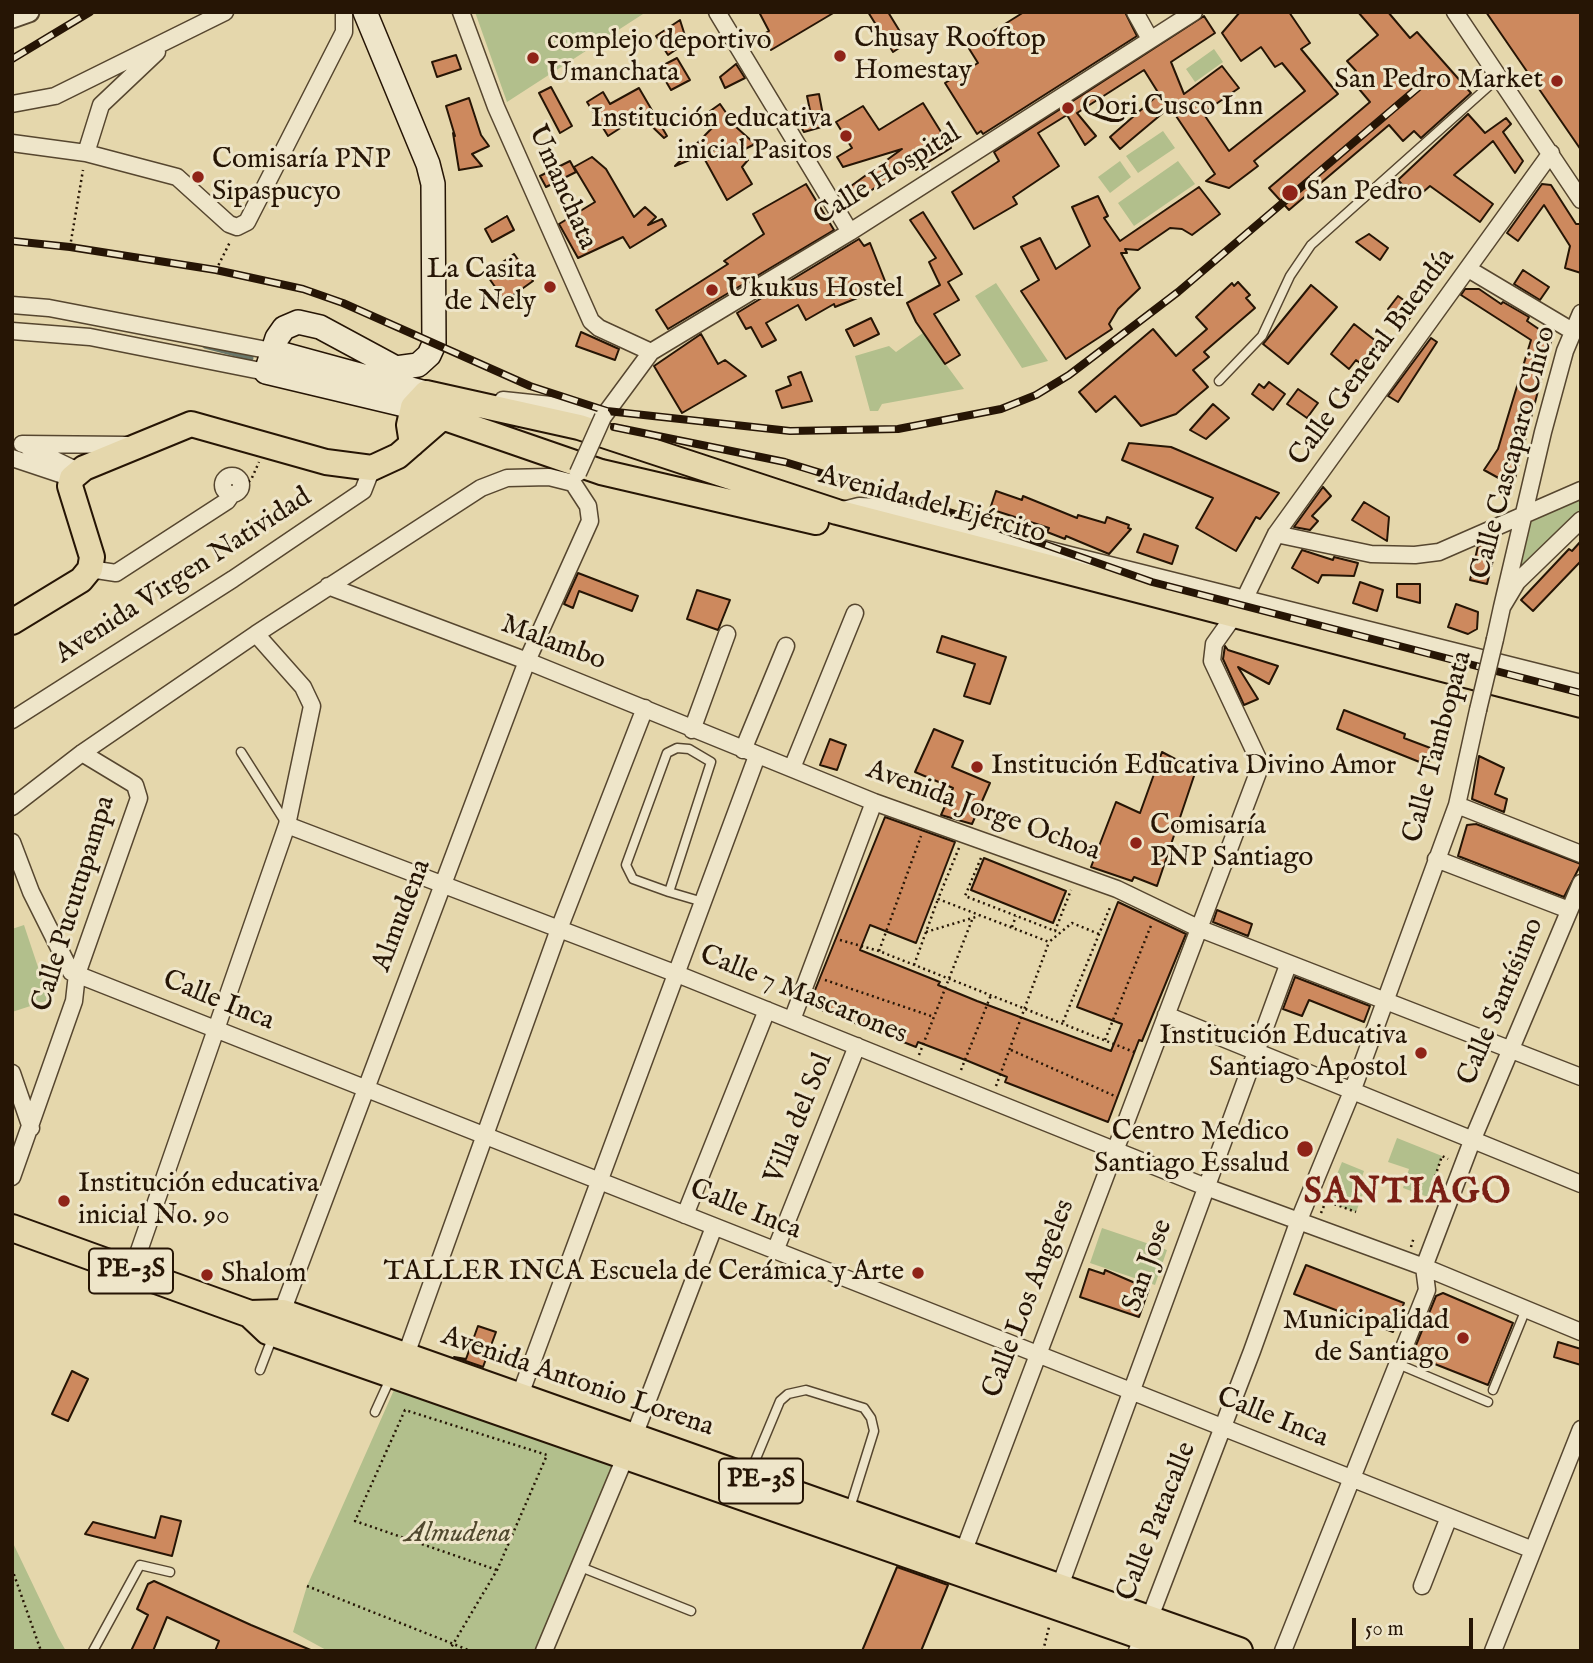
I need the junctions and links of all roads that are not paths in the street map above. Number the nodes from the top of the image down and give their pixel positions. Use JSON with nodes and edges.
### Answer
{"nodes":[{"id":1,"x":29,"y":12,"type":"edge"},
{"id":2,"x":225,"y":12,"type":"edge"},
{"id":3,"x":344,"y":12,"type":"edge"},
{"id":4,"x":365,"y":12,"type":"edge"},
{"id":5,"x":461,"y":12,"type":"edge"},
{"id":6,"x":717,"y":12,"type":"edge"},
{"id":7,"x":1135,"y":12,"type":"edge"},
{"id":8,"x":1194,"y":12,"type":"edge"},
{"id":9,"x":1455,"y":12,"type":"edge"},
{"id":10,"x":12,"y":18,"type":"edge"},
{"id":11,"x":1150,"y":38,"type":"junction"},
{"id":12,"x":168,"y":41,"type":"junction"},
{"id":13,"x":1499,"y":78,"type":"junction"},
{"id":14,"x":12,"y":104,"type":"edge"},
{"id":15,"x":12,"y":143,"type":"edge"},
{"id":16,"x":86,"y":153,"type":"junction"},
{"id":17,"x":1551,"y":153,"type":"junction"},
{"id":18,"x":1581,"y":200,"type":"edge"},
{"id":19,"x":850,"y":232,"type":"junction"},
{"id":20,"x":1470,"y":270,"type":"junction"},
{"id":21,"x":12,"y":305,"type":"edge"},
{"id":22,"x":1581,"y":313,"type":"edge"},
{"id":23,"x":12,"y":331,"type":"edge"},
{"id":24,"x":1577,"y":334,"type":"edge"},
{"id":25,"x":651,"y":352,"type":"junction"},
{"id":26,"x":269,"y":362,"type":"junction"},
{"id":27,"x":1219,"y":381,"type":"dead end"},
{"id":28,"x":433,"y":404,"type":"junction"},
{"id":29,"x":603,"y":416,"type":"junction"},
{"id":30,"x":137,"y":445,"type":"junction"},
{"id":31,"x":16,"y":448,"type":"edge"},
{"id":32,"x":372,"y":468,"type":"junction"},
{"id":33,"x":76,"y":475,"type":"junction"},
{"id":34,"x":575,"y":478,"type":"junction"},
{"id":35,"x":237,"y":490,"type":"road end"},
{"id":36,"x":1581,"y":490,"type":"edge"},
{"id":37,"x":1521,"y":517,"type":"junction"},
{"id":38,"x":1581,"y":520,"type":"edge"},
{"id":39,"x":1276,"y":534,"type":"junction"},
{"id":40,"x":90,"y":569,"type":"junction"},
{"id":41,"x":328,"y":586,"type":"junction"},
{"id":42,"x":1502,"y":607,"type":"junction"},
{"id":43,"x":855,"y":613,"type":"dead end"},
{"id":44,"x":1235,"y":614,"type":"junction"},
{"id":45,"x":12,"y":622,"type":"edge"},
{"id":46,"x":256,"y":634,"type":"junction"},
{"id":47,"x":727,"y":634,"type":"dead end"},
{"id":48,"x":786,"y":646,"type":"dead end"},
{"id":49,"x":527,"y":662,"type":"junction"},
{"id":50,"x":1581,"y":683,"type":"edge"},
{"id":51,"x":1581,"y":705,"type":"edge"},
{"id":52,"x":645,"y":708,"type":"junction"},
{"id":53,"x":1581,"y":719,"type":"edge"},
{"id":54,"x":12,"y":720,"type":"edge"},
{"id":55,"x":692,"y":730,"type":"junction"},
{"id":56,"x":241,"y":752,"type":"dead end"},
{"id":57,"x":82,"y":753,"type":"junction"},
{"id":58,"x":750,"y":753,"type":"junction"},
{"id":59,"x":792,"y":768,"type":"junction"},
{"id":60,"x":874,"y":802,"type":"junction"},
{"id":61,"x":1457,"y":805,"type":"junction"},
{"id":62,"x":12,"y":807,"type":"edge"},
{"id":63,"x":287,"y":825,"type":"junction"},
{"id":64,"x":12,"y":842,"type":"edge"},
{"id":65,"x":1581,"y":853,"type":"edge"},
{"id":66,"x":1436,"y":859,"type":"junction"},
{"id":67,"x":1581,"y":883,"type":"edge"},
{"id":68,"x":443,"y":884,"type":"junction"},
{"id":69,"x":669,"y":892,"type":"junction"},
{"id":70,"x":704,"y":902,"type":"junction"},
{"id":71,"x":1569,"y":910,"type":"junction"},
{"id":72,"x":559,"y":929,"type":"junction"},
{"id":73,"x":1198,"y":929,"type":"junction"},
{"id":74,"x":1288,"y":965,"type":"junction"},
{"id":75,"x":77,"y":974,"type":"junction"},
{"id":76,"x":677,"y":974,"type":"junction"},
{"id":77,"x":1383,"y":1001,"type":"junction"},
{"id":78,"x":767,"y":1010,"type":"junction"},
{"id":79,"x":1166,"y":1015,"type":"junction"},
{"id":80,"x":792,"y":1020,"type":"junction"},
{"id":81,"x":215,"y":1030,"type":"junction"},
{"id":82,"x":857,"y":1046,"type":"junction"},
{"id":83,"x":1511,"y":1050,"type":"junction"},
{"id":84,"x":1256,"y":1051,"type":"junction"},
{"id":85,"x":12,"y":1073,"type":"edge"},
{"id":86,"x":1581,"y":1077,"type":"edge"},
{"id":87,"x":365,"y":1089,"type":"junction"},
{"id":88,"x":1353,"y":1089,"type":"junction"},
{"id":89,"x":31,"y":1128,"type":"junction"},
{"id":90,"x":484,"y":1136,"type":"junction"},
{"id":91,"x":1472,"y":1141,"type":"junction"},
{"id":92,"x":1115,"y":1150,"type":"junction"},
{"id":93,"x":12,"y":1177,"type":"edge"},
{"id":94,"x":598,"y":1181,"type":"junction"},
{"id":95,"x":1581,"y":1184,"type":"edge"},
{"id":96,"x":1206,"y":1187,"type":"junction"},
{"id":97,"x":685,"y":1215,"type":"junction"},
{"id":98,"x":1298,"y":1220,"type":"junction"},
{"id":99,"x":714,"y":1227,"type":"junction"},
{"id":100,"x":12,"y":1228,"type":"edge"},
{"id":101,"x":775,"y":1251,"type":"junction"},
{"id":102,"x":1424,"y":1267,"type":"junction"},
{"id":103,"x":132,"y":1271,"type":"junction"},
{"id":104,"x":1526,"y":1310,"type":"junction"},
{"id":105,"x":278,"y":1323,"type":"junction"},
{"id":106,"x":1581,"y":1332,"type":"edge"},
{"id":107,"x":1038,"y":1354,"type":"junction"},
{"id":108,"x":1398,"y":1364,"type":"junction"},
{"id":109,"x":399,"y":1369,"type":"junction"},
{"id":110,"x":260,"y":1370,"type":"dead end"},
{"id":111,"x":1493,"y":1390,"type":"dead end"},
{"id":112,"x":1130,"y":1391,"type":"junction"},
{"id":113,"x":1488,"y":1402,"type":"dead end"},
{"id":114,"x":516,"y":1406,"type":"junction"},
{"id":115,"x":375,"y":1412,"type":"dead end"},
{"id":116,"x":1223,"y":1428,"type":"junction"},
{"id":117,"x":1581,"y":1429,"type":"edge"},
{"id":118,"x":630,"y":1446,"type":"junction"},
{"id":119,"x":1353,"y":1479,"type":"junction"},
{"id":120,"x":745,"y":1486,"type":"junction"},
{"id":121,"x":1450,"y":1517,"type":"junction"},
{"id":122,"x":845,"y":1521,"type":"junction"},
{"id":123,"x":1533,"y":1550,"type":"junction"},
{"id":124,"x":960,"y":1562,"type":"junction"},
{"id":125,"x":578,"y":1566,"type":"junction"},
{"id":126,"x":170,"y":1572,"type":"dead end"},
{"id":127,"x":1422,"y":1586,"type":"dead end"},
{"id":128,"x":1057,"y":1595,"type":"junction"},
{"id":129,"x":691,"y":1611,"type":"dead end"},
{"id":130,"x":1142,"y":1635,"type":"edge"},
{"id":131,"x":93,"y":1651,"type":"edge"},
{"id":132,"x":544,"y":1651,"type":"edge"},
{"id":133,"x":1185,"y":1651,"type":"edge"},
{"id":134,"x":1239,"y":1651,"type":"edge"},
{"id":135,"x":1283,"y":1651,"type":"edge"},
{"id":136,"x":1493,"y":1651,"type":"edge"}],
"edges":[{"from":1,"to":10,"type":"street"},
{"from":2,"to":12,"type":"street"},
{"from":3,"to":16,"type":"street"},
{"from":4,"to":26,"type":"main road"},
{"from":5,"to":25,"type":"street","name":"Umanchata"},
{"from":6,"to":19,"type":"street"},
{"from":7,"to":11,"type":"street"},
{"from":8,"to":11,"type":"street"},
{"from":9,"to":13,"type":"street"},
{"from":11,"to":19,"type":"street","name":"Calle Hospital"},
{"from":12,"to":14,"type":"street"},
{"from":12,"to":16,"type":"street"},
{"from":13,"to":17,"type":"street"},
{"from":13,"to":27,"type":"lane"},
{"from":15,"to":16,"type":"street"},
{"from":17,"to":18,"type":"street"},
{"from":17,"to":20,"type":"street","name":"Calle General Buendía"},
{"from":19,"to":25,"type":"street","name":"Calle Hospital"},
{"from":20,"to":24,"type":"street"},
{"from":20,"to":39,"type":"street","name":"Calle General Buendía"},
{"from":21,"to":26,"type":"street"},
{"from":22,"to":24,"type":"street","name":"Calle Cascaparo Chico"},
{"from":23,"to":26,"type":"street"},
{"from":24,"to":37,"type":"street","name":"Calle Cascaparo Chico"},
{"from":25,"to":29,"type":"street"},
{"from":26,"to":28,"type":"main road","name":"Avenida del Ejército"},
{"from":28,"to":29,"type":"street"},
{"from":28,"to":32,"type":"main road"},
{"from":28,"to":44,"type":"main road","name":"Avenida del Ejército"},
{"from":28,"to":44,"type":"main road","name":"Avenida del Ejército"},
{"from":29,"to":34,"type":"street","bridge":true},
{"from":30,"to":31,"type":"street"},
{"from":30,"to":32,"type":"main road"},
{"from":30,"to":33,"type":"main road"},
{"from":31,"to":33,"type":"street"},
{"from":32,"to":54,"type":"street","name":"Avenida Virgen Natividad"},
{"from":33,"to":40,"type":"main road"},
{"from":34,"to":41,"type":"street"},
{"from":34,"to":49,"type":"street","name":"Almudena"},
{"from":35,"to":40,"type":"street"},
{"from":36,"to":37,"type":"street"},
{"from":37,"to":39,"type":"street"},
{"from":37,"to":42,"type":"street","name":"Calle Cascaparo Chico"},
{"from":38,"to":42,"type":"street","name":"Calle Tambopata"},
{"from":39,"to":44,"type":"street","name":"Calle General Buendía"},
{"from":40,"to":45,"type":"main road"},
{"from":41,"to":46,"type":"street"},
{"from":41,"to":49,"type":"street","name":"Malambo"},
{"from":42,"to":61,"type":"street","name":"Calle Tambopata","bridge":true},
{"from":43,"to":59,"type":"street"},
{"from":44,"to":50,"type":"street","name":"Avenida del Ejército"},
{"from":44,"to":51,"type":"main road","name":"Avenida del Ejército"},
{"from":44,"to":53,"type":"main road","name":"Avenida del Ejército"},
{"from":44,"to":73,"type":"street","name":"Calle General Buendía"},
{"from":46,"to":57,"type":"street"},
{"from":46,"to":63,"type":"street"},
{"from":47,"to":55,"type":"street"},
{"from":48,"to":58,"type":"street"},
{"from":49,"to":52,"type":"street","name":"Malambo"},
{"from":49,"to":68,"type":"street","name":"Almudena"},
{"from":52,"to":55,"type":"street","name":"Malambo"},
{"from":52,"to":72,"type":"street"},
{"from":55,"to":58,"type":"street","name":"Malambo"},
{"from":56,"to":63,"type":"lane"},
{"from":57,"to":62,"type":"street"},
{"from":57,"to":75,"type":"street","name":"Calle Pucutupampa"},
{"from":58,"to":59,"type":"street","name":"Avenida Jorge Ochoa"},
{"from":58,"to":70,"type":"street"},
{"from":59,"to":60,"type":"street","name":"Avenida Jorge Ochoa"},
{"from":60,"to":73,"type":"street","name":"Avenida Jorge Ochoa"},
{"from":60,"to":80,"type":"street"},
{"from":61,"to":65,"type":"street"},
{"from":61,"to":66,"type":"street","name":"Calle Tambopata"},
{"from":63,"to":68,"type":"street","name":"Calle 7 Mascarones"},
{"from":63,"to":81,"type":"street"},
{"from":64,"to":75,"type":"street"},
{"from":66,"to":71,"type":"street"},
{"from":66,"to":77,"type":"street","name":"Calle Tambopata"},
{"from":67,"to":71,"type":"street","name":"Calle Santísimo"},
{"from":68,"to":72,"type":"street","name":"Calle 7 Mascarones"},
{"from":68,"to":87,"type":"street","name":"Almudena"},
{"from":69,"to":69,"type":"lane"},
{"from":69,"to":70,"type":"lane"},
{"from":70,"to":76,"type":"street"},
{"from":71,"to":83,"type":"street","name":"Calle Santísimo"},
{"from":72,"to":76,"type":"street","name":"Calle 7 Mascarones"},
{"from":72,"to":90,"type":"street"},
{"from":73,"to":74,"type":"street","name":"Avenida Jorge Ochoa"},
{"from":73,"to":79,"type":"street","name":"Calle Los Angeles"},
{"from":74,"to":77,"type":"street","name":"Avenida Jorge Ochoa"},
{"from":74,"to":84,"type":"street","name":"San Jose"},
{"from":75,"to":81,"type":"street","name":"Calle Inca"},
{"from":75,"to":89,"type":"street","name":"Calle Pucutupampa"},
{"from":76,"to":78,"type":"street","name":"Calle 7 Mascarones"},
{"from":76,"to":94,"type":"street"},
{"from":77,"to":83,"type":"street","name":"Avenida Jorge Ochoa"},
{"from":77,"to":88,"type":"street","name":"Calle Tambopata"},
{"from":78,"to":80,"type":"street","name":"Calle 7 Mascarones"},
{"from":78,"to":97,"type":"street"},
{"from":79,"to":84,"type":"street"},
{"from":79,"to":92,"type":"street","name":"Calle Los Angeles"},
{"from":80,"to":82,"type":"street","name":"Calle 7 Mascarones"},
{"from":81,"to":87,"type":"street","name":"Calle Inca"},
{"from":81,"to":103,"type":"street"},
{"from":82,"to":92,"type":"street","name":"Calle 7 Mascarones"},
{"from":82,"to":101,"type":"street","name":"Villa del Sol"},
{"from":83,"to":86,"type":"street","name":"Avenida Jorge Ochoa"},
{"from":83,"to":91,"type":"street","name":"Calle Santísimo"},
{"from":84,"to":88,"type":"street"},
{"from":84,"to":96,"type":"street","name":"San Jose"},
{"from":85,"to":89,"type":"street"},
{"from":87,"to":90,"type":"street","name":"Calle Inca"},
{"from":87,"to":105,"type":"street","name":"Almudena"},
{"from":88,"to":91,"type":"street"},
{"from":88,"to":98,"type":"street","name":"Calle Tambopata"},
{"from":89,"to":93,"type":"street","name":"Calle Pucutupampa"},
{"from":90,"to":94,"type":"street","name":"Calle Inca"},
{"from":90,"to":109,"type":"street"},
{"from":91,"to":95,"type":"street"},
{"from":91,"to":102,"type":"street","name":"Calle Santísimo"},
{"from":92,"to":96,"type":"street","name":"Calle 7 Mascarones"},
{"from":92,"to":107,"type":"street","name":"Calle Los Angeles"},
{"from":94,"to":97,"type":"street","name":"Calle Inca"},
{"from":94,"to":114,"type":"street"},
{"from":96,"to":98,"type":"street","name":"Calle 7 Mascarones"},
{"from":96,"to":112,"type":"street","name":"San Jose"},
{"from":97,"to":99,"type":"street","name":"Calle Inca"},
{"from":98,"to":102,"type":"street","name":"Calle 7 Mascarones"},
{"from":98,"to":116,"type":"street"},
{"from":99,"to":101,"type":"street","name":"Calle Inca"},
{"from":99,"to":118,"type":"street"},
{"from":100,"to":103,"type":"highway","name":"Avenida Antonio Lorena","number":"PE-3S"},
{"from":101,"to":107,"type":"street","name":"Calle Inca"},
{"from":102,"to":104,"type":"street","name":"Calle 7 Mascarones"},
{"from":102,"to":108,"type":"street","name":"Calle Santísimo"},
{"from":103,"to":105,"type":"highway","name":"Avenida Antonio Lorena","number":"PE-3S"},
{"from":104,"to":106,"type":"street","name":"Calle 7 Mascarones"},
{"from":104,"to":111,"type":"lane"},
{"from":105,"to":109,"type":"highway","name":"Avenida Antonio Lorena","number":"PE-3S"},
{"from":105,"to":110,"type":"lane"},
{"from":107,"to":112,"type":"street","name":"Calle Inca"},
{"from":107,"to":124,"type":"street","name":"Calle Los Angeles"},
{"from":108,"to":113,"type":"lane"},
{"from":108,"to":119,"type":"street","name":"Calle Santísimo"},
{"from":109,"to":114,"type":"highway","name":"Avenida Antonio Lorena","number":"PE-3S"},
{"from":109,"to":115,"type":"lane"},
{"from":112,"to":116,"type":"street","name":"Calle Inca"},
{"from":112,"to":128,"type":"street","name":"San Jose"},
{"from":114,"to":118,"type":"highway","name":"Avenida Antonio Lorena","number":"PE-3S"},
{"from":116,"to":119,"type":"street","name":"Calle Inca"},
{"from":116,"to":130,"type":"street","name":"Calle Patacalle"},
{"from":117,"to":123,"type":"street"},
{"from":118,"to":120,"type":"highway","name":"Avenida Antonio Lorena","number":"PE-3S"},
{"from":118,"to":125,"type":"street"},
{"from":119,"to":121,"type":"street","name":"Calle Inca"},
{"from":119,"to":135,"type":"street","name":"Calle Santísimo"},
{"from":120,"to":122,"type":"highway","name":"Avenida Antonio Lorena","number":"PE-3S"},
{"from":120,"to":122,"type":"lane"},
{"from":121,"to":123,"type":"street","name":"Calle Inca"},
{"from":121,"to":127,"type":"street"},
{"from":122,"to":124,"type":"highway","name":"Avenida Antonio Lorena","number":"PE-3S"},
{"from":123,"to":136,"type":"street"},
{"from":124,"to":128,"type":"highway","name":"Avenida Antonio Lorena","number":"PE-3S"},
{"from":125,"to":129,"type":"lane"},
{"from":125,"to":132,"type":"street"},
{"from":126,"to":131,"type":"lane"},
{"from":128,"to":130,"type":"highway","name":"Avenida Antonio Lorena","number":"PE-3S"},
{"from":130,"to":133,"type":"highway","name":"Avenida Antonio Lorena","number":"PE-3S"},
{"from":130,"to":134,"type":"highway","name":"Avenida Antonio Lorena","number":"PE-3S"}]}
